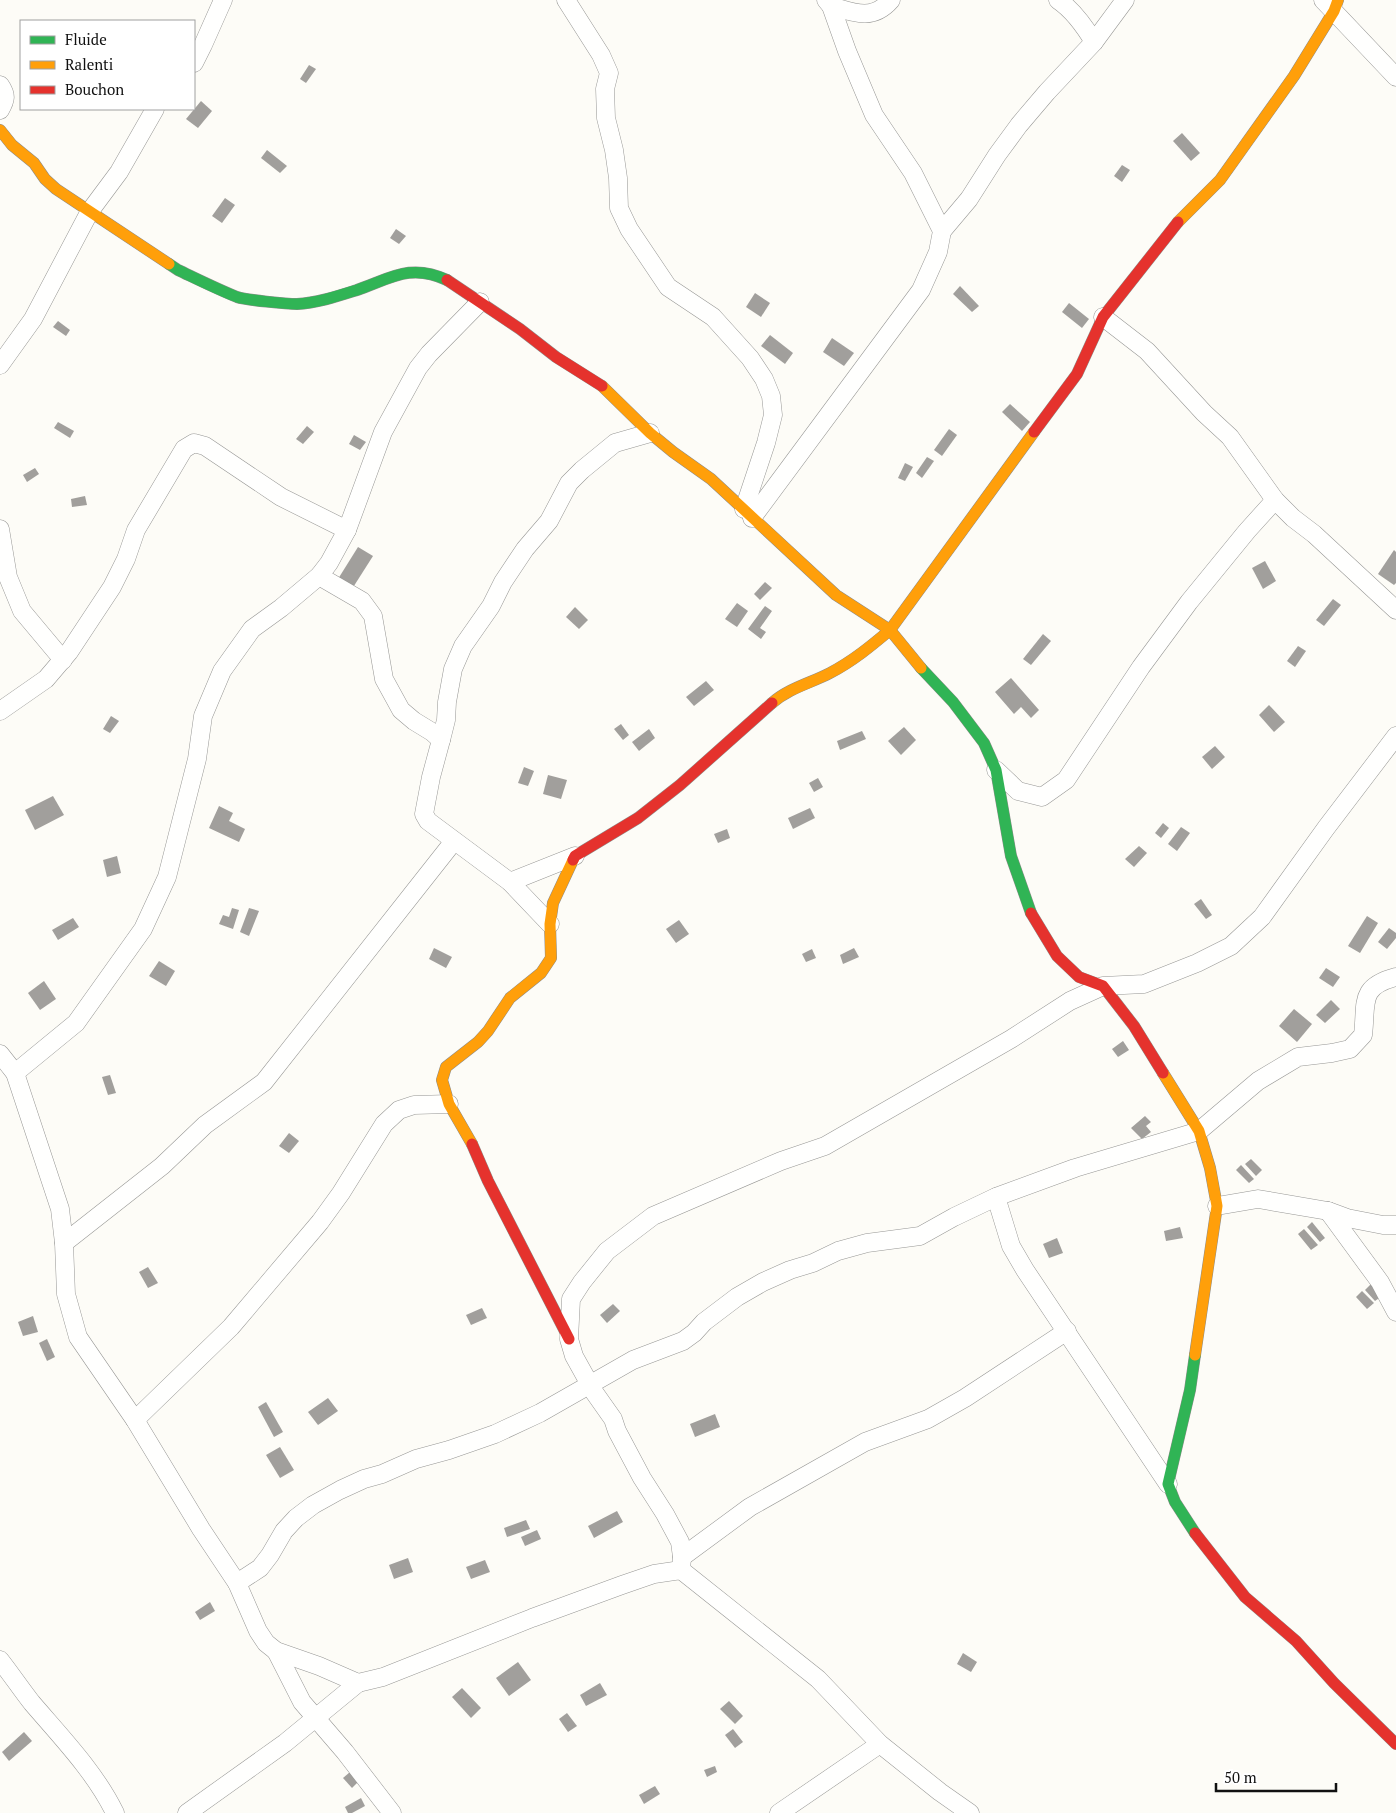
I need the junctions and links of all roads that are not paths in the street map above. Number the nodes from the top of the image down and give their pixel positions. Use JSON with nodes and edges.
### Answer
{"nodes":[{"id":1,"x":223,"y":0,"type":"edge"},
{"id":2,"x":566,"y":0,"type":"edge"},
{"id":3,"x":891,"y":0,"type":"edge"},
{"id":4,"x":1058,"y":0,"type":"edge"},
{"id":5,"x":1125,"y":0,"type":"edge"},
{"id":6,"x":829,"y":3,"type":"edge"},
{"id":7,"x":1332,"y":4,"type":"edge"},
{"id":8,"x":1094,"y":42,"type":"junction"},
{"id":9,"x":195,"y":60,"type":"edge"},
{"id":10,"x":1396,"y":77,"type":"edge"},
{"id":11,"x":0,"y":86,"type":"edge"},
{"id":12,"x":0,"y":110,"type":"edge"},
{"id":13,"x":154,"y":110,"type":"edge"},
{"id":14,"x":0,"y":130,"type":"edge"},
{"id":15,"x":90,"y":211,"type":"junction"},
{"id":16,"x":942,"y":232,"type":"junction"},
{"id":17,"x":480,"y":302,"type":"junction"},
{"id":18,"x":1103,"y":318,"type":"junction"},
{"id":19,"x":0,"y":365,"type":"edge"},
{"id":20,"x":650,"y":433,"type":"junction"},
{"id":21,"x":1275,"y":500,"type":"junction"},
{"id":22,"x":748,"y":513,"type":"junction"},
{"id":23,"x":0,"y":530,"type":"edge"},
{"id":24,"x":347,"y":530,"type":"junction"},
{"id":25,"x":320,"y":576,"type":"junction"},
{"id":26,"x":1396,"y":610,"type":"edge"},
{"id":27,"x":890,"y":630,"type":"junction"},
{"id":28,"x":63,"y":660,"type":"junction"},
{"id":29,"x":0,"y":711,"type":"edge"},
{"id":30,"x":1396,"y":736,"type":"edge"},
{"id":31,"x":441,"y":740,"type":"junction"},
{"id":32,"x":996,"y":770,"type":"junction"},
{"id":33,"x":454,"y":841,"type":"junction"},
{"id":34,"x":575,"y":856,"type":"junction"},
{"id":35,"x":510,"y":882,"type":"junction"},
{"id":36,"x":550,"y":924,"type":"junction"},
{"id":37,"x":1396,"y":977,"type":"edge"},
{"id":38,"x":1103,"y":986,"type":"junction"},
{"id":39,"x":0,"y":1054,"type":"edge"},
{"id":40,"x":15,"y":1073,"type":"junction"},
{"id":41,"x":449,"y":1104,"type":"junction"},
{"id":42,"x":1199,"y":1131,"type":"junction"},
{"id":43,"x":996,"y":1197,"type":"junction"},
{"id":44,"x":1217,"y":1206,"type":"junction"},
{"id":45,"x":1328,"y":1211,"type":"junction"},
{"id":46,"x":1396,"y":1225,"type":"edge"},
{"id":47,"x":64,"y":1243,"type":"junction"},
{"id":48,"x":1396,"y":1312,"type":"edge"},
{"id":49,"x":1067,"y":1331,"type":"junction"},
{"id":50,"x":568,"y":1339,"type":"junction"},
{"id":51,"x":591,"y":1384,"type":"junction"},
{"id":52,"x":135,"y":1420,"type":"junction"},
{"id":53,"x":1168,"y":1484,"type":"junction"},
{"id":54,"x":681,"y":1564,"type":"junction"},
{"id":55,"x":237,"y":1583,"type":"junction"},
{"id":56,"x":276,"y":1651,"type":"junction"},
{"id":57,"x":0,"y":1660,"type":"edge"},
{"id":58,"x":358,"y":1683,"type":"junction"},
{"id":59,"x":315,"y":1718,"type":"junction"},
{"id":60,"x":880,"y":1744,"type":"junction"},
{"id":61,"x":1396,"y":1744,"type":"edge"},
{"id":62,"x":116,"y":1813,"type":"edge"},
{"id":63,"x":186,"y":1813,"type":"edge"},
{"id":64,"x":392,"y":1813,"type":"edge"},
{"id":65,"x":779,"y":1813,"type":"edge"},
{"id":66,"x":970,"y":1813,"type":"edge"}],
"edges":[{"from":1,"to":9,"type":"street"},
{"from":2,"to":22,"type":"street"},
{"from":3,"to":6,"type":"street"},
{"from":4,"to":8,"type":"street"},
{"from":5,"to":8,"type":"street"},
{"from":6,"to":16,"type":"street"},
{"from":7,"to":10,"type":"street"},
{"from":7,"to":18,"type":"street"},
{"from":8,"to":16,"type":"street"},
{"from":11,"to":12,"type":"street"},
{"from":13,"to":15,"type":"street"},
{"from":14,"to":15,"type":"street"},
{"from":15,"to":17,"type":"street"},
{"from":15,"to":19,"type":"street"},
{"from":16,"to":22,"type":"street"},
{"from":17,"to":20,"type":"street"},
{"from":17,"to":24,"type":"street"},
{"from":18,"to":21,"type":"street"},
{"from":18,"to":27,"type":"street"},
{"from":20,"to":22,"type":"street"},
{"from":20,"to":31,"type":"street"},
{"from":21,"to":26,"type":"street"},
{"from":21,"to":32,"type":"street"},
{"from":22,"to":27,"type":"street"},
{"from":23,"to":28,"type":"street"},
{"from":24,"to":25,"type":"street"},
{"from":24,"to":28,"type":"street"},
{"from":25,"to":31,"type":"street"},
{"from":25,"to":40,"type":"street"},
{"from":27,"to":32,"type":"street"},
{"from":27,"to":34,"type":"street"},
{"from":28,"to":29,"type":"street"},
{"from":30,"to":38,"type":"street"},
{"from":31,"to":33,"type":"street"},
{"from":32,"to":38,"type":"street"},
{"from":33,"to":35,"type":"street"},
{"from":33,"to":47,"type":"street"},
{"from":34,"to":35,"type":"street"},
{"from":34,"to":36,"type":"street"},
{"from":35,"to":36,"type":"street"},
{"from":36,"to":41,"type":"street"},
{"from":37,"to":42,"type":"street"},
{"from":38,"to":42,"type":"street"},
{"from":38,"to":50,"type":"street"},
{"from":39,"to":40,"type":"street"},
{"from":40,"to":47,"type":"street"},
{"from":41,"to":50,"type":"street"},
{"from":41,"to":52,"type":"street"},
{"from":42,"to":43,"type":"street"},
{"from":42,"to":44,"type":"street"},
{"from":43,"to":49,"type":"street"},
{"from":43,"to":51,"type":"street"},
{"from":44,"to":45,"type":"street"},
{"from":44,"to":53,"type":"street"},
{"from":45,"to":46,"type":"street"},
{"from":45,"to":48,"type":"street"},
{"from":47,"to":52,"type":"street"},
{"from":49,"to":53,"type":"street"},
{"from":49,"to":54,"type":"street"},
{"from":50,"to":51,"type":"street"},
{"from":51,"to":54,"type":"street"},
{"from":51,"to":55,"type":"street"},
{"from":52,"to":55,"type":"street"},
{"from":53,"to":61,"type":"street"},
{"from":54,"to":58,"type":"street"},
{"from":54,"to":60,"type":"street"},
{"from":55,"to":56,"type":"street"},
{"from":56,"to":58,"type":"street"},
{"from":56,"to":59,"type":"street"},
{"from":57,"to":62,"type":"street"},
{"from":58,"to":59,"type":"street"},
{"from":59,"to":63,"type":"street"},
{"from":59,"to":64,"type":"street"},
{"from":60,"to":65,"type":"street"},
{"from":60,"to":66,"type":"street"}]}
